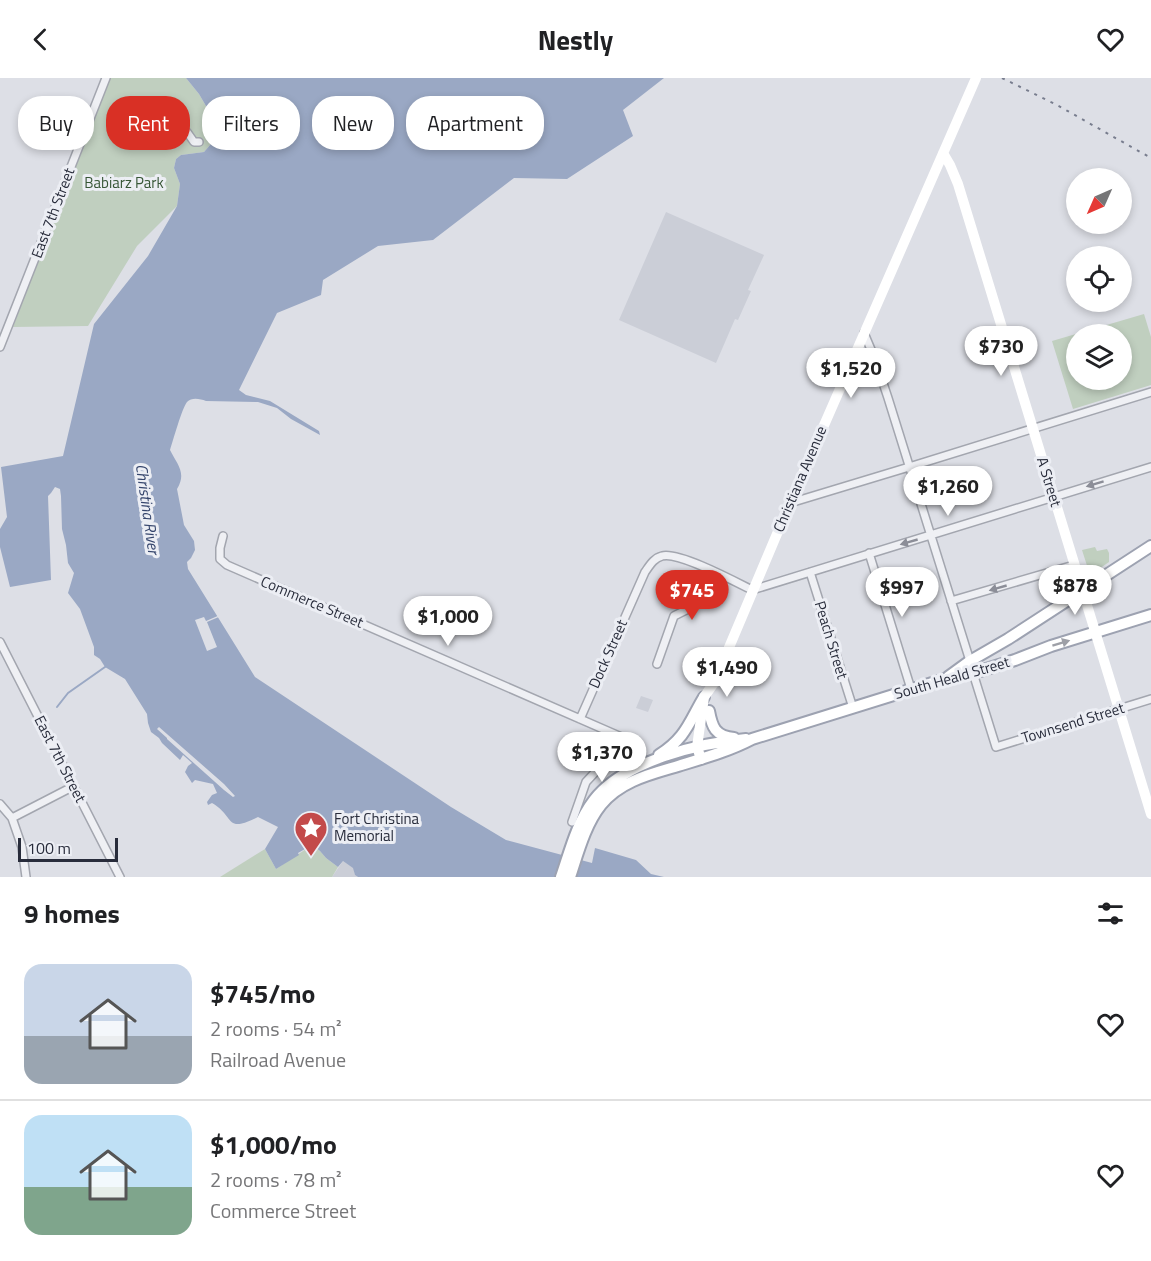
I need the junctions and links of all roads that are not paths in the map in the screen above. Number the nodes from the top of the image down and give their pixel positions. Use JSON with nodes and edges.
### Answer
{"nodes":[{"id":1,"x":106,"y":78,"type":"edge"},
{"id":2,"x":976,"y":78,"type":"edge"},
{"id":3,"x":190,"y":136,"type":"edge"},
{"id":4,"x":200,"y":142,"type":"dead end"},
{"id":5,"x":942,"y":153,"type":"junction"},
{"id":6,"x":864,"y":333,"type":"junction"},
{"id":7,"x":0,"y":347,"type":"edge"},
{"id":8,"x":1151,"y":392,"type":"edge"},
{"id":9,"x":1032,"y":429,"type":"junction"},
{"id":10,"x":909,"y":467,"type":"junction"},
{"id":11,"x":1151,"y":467,"type":"edge"},
{"id":12,"x":1054,"y":497,"type":"junction"},
{"id":13,"x":790,"y":503,"type":"junction"},
{"id":14,"x":931,"y":535,"type":"junction"},
{"id":15,"x":223,"y":536,"type":"dead end"},
{"id":16,"x":1151,"y":546,"type":"edge"},
{"id":17,"x":869,"y":553,"type":"junction"},
{"id":18,"x":1074,"y":565,"type":"junction"},
{"id":19,"x":708,"y":569,"type":"junction"},
{"id":20,"x":810,"y":572,"type":"junction"},
{"id":21,"x":752,"y":590,"type":"junction"},
{"id":22,"x":1083,"y":590,"type":"junction"},
{"id":23,"x":951,"y":601,"type":"junction"},
{"id":24,"x":1151,"y":615,"type":"edge"},
{"id":25,"x":1028,"y":626,"type":"junction"},
{"id":26,"x":1095,"y":632,"type":"junction"},
{"id":27,"x":0,"y":642,"type":"edge"},
{"id":28,"x":1030,"y":653,"type":"junction"},
{"id":29,"x":969,"y":661,"type":"junction"},
{"id":30,"x":657,"y":664,"type":"dead end"},
{"id":31,"x":973,"y":673,"type":"junction"},
{"id":32,"x":945,"y":679,"type":"junction"},
{"id":33,"x":714,"y":683,"type":"junction"},
{"id":34,"x":911,"y":690,"type":"junction"},
{"id":35,"x":704,"y":697,"type":"junction"},
{"id":36,"x":1151,"y":699,"type":"edge"},
{"id":37,"x":853,"y":708,"type":"junction"},
{"id":38,"x":1119,"y":710,"type":"junction"},
{"id":39,"x":709,"y":711,"type":"junction"},
{"id":40,"x":580,"y":719,"type":"junction"},
{"id":41,"x":752,"y":739,"type":"junction"},
{"id":42,"x":701,"y":746,"type":"junction"},
{"id":43,"x":701,"y":759,"type":"junction"},
{"id":44,"x":643,"y":764,"type":"junction"},
{"id":45,"x":1146,"y":782,"type":"edge"},
{"id":46,"x":74,"y":786,"type":"junction"},
{"id":47,"x":601,"y":799,"type":"junction"},
{"id":48,"x":0,"y":804,"type":"edge"},
{"id":49,"x":1151,"y":814,"type":"edge"},
{"id":50,"x":12,"y":818,"type":"junction"},
{"id":51,"x":572,"y":822,"type":"dead end"},
{"id":52,"x":26,"y":877,"type":"edge"},
{"id":53,"x":120,"y":877,"type":"edge"},
{"id":54,"x":561,"y":877,"type":"edge"},
{"id":55,"x":570,"y":877,"type":"edge"}],
"edges":[{"from":1,"to":7,"type":"street","name":"East 7th Street"},
{"from":2,"to":5,"type":"main road","name":"Christiana Avenue"},
{"from":3,"to":4,"type":"street"},
{"from":5,"to":6,"type":"main road","name":"Christiana Avenue"},
{"from":5,"to":9,"type":"main road","name":"A Street"},
{"from":6,"to":10,"type":"street"},
{"from":6,"to":13,"type":"main road","name":"Christiana Avenue"},
{"from":8,"to":9,"type":"street"},
{"from":9,"to":10,"type":"street"},
{"from":9,"to":12,"type":"main road","name":"A Street"},
{"from":10,"to":13,"type":"street"},
{"from":10,"to":14,"type":"street"},
{"from":11,"to":12,"type":"street","one_way":true},
{"from":12,"to":14,"type":"street"},
{"from":12,"to":18,"type":"main road","name":"A Street"},
{"from":13,"to":21,"type":"main road","name":"Christiana Avenue"},
{"from":14,"to":17,"type":"street","one_way":true},
{"from":14,"to":23,"type":"street"},
{"from":15,"to":40,"type":"street","name":"Commerce Street"},
{"from":16,"to":22,"type":"main road"},
{"from":17,"to":20,"type":"street"},
{"from":17,"to":34,"type":"street"},
{"from":18,"to":22,"type":"main road","name":"A Street"},
{"from":18,"to":23,"type":"street","one_way":true},
{"from":19,"to":21,"type":"street"},
{"from":19,"to":30,"type":"street"},
{"from":19,"to":40,"type":"street","name":"Dock Street"},
{"from":20,"to":21,"type":"street"},
{"from":20,"to":37,"type":"street","name":"Peach Street"},
{"from":21,"to":33,"type":"main road","name":"Christiana Avenue"},
{"from":22,"to":25,"type":"main road"},
{"from":22,"to":26,"type":"main road","name":"A Street"},
{"from":23,"to":29,"type":"street"},
{"from":24,"to":26,"type":"main road","name":"South Heald Street"},
{"from":25,"to":28,"type":"main road"},
{"from":25,"to":29,"type":"main road"},
{"from":28,"to":26,"type":"main road","name":"South Heald Street","one_way":true},
{"from":26,"to":38,"type":"main road","name":"A Street"},
{"from":27,"to":46,"type":"street","name":"East 7th Street"},
{"from":28,"to":31,"type":"main road","name":"South Heald Street"},
{"from":29,"to":32,"type":"main road"},
{"from":31,"to":32,"type":"main road","name":"South Heald Street"},
{"from":31,"to":38,"type":"street","name":"Townsend Street"},
{"from":32,"to":34,"type":"main road","name":"South Heald Street"},
{"from":33,"to":35,"type":"main road","name":"Christiana Avenue"},
{"from":33,"to":39,"type":"main road","name":"Christiana Avenue"},
{"from":34,"to":37,"type":"main road","name":"South Heald Street"},
{"from":35,"to":42,"type":"main road","name":"Christiana Avenue"},
{"from":35,"to":44,"type":"main road"},
{"from":36,"to":38,"type":"street","name":"Townsend Street"},
{"from":37,"to":41,"type":"main road","name":"South Heald Street"},
{"from":38,"to":45,"type":"main road","name":"A Street"},
{"from":39,"to":41,"type":"main road"},
{"from":39,"to":42,"type":"main road","name":"Christiana Avenue"},
{"from":40,"to":51,"type":"street","name":"Commerce Street"},
{"from":41,"to":42,"type":"main road","name":"South Heald Street"},
{"from":41,"to":43,"type":"main road","name":"South Heald Street"},
{"from":42,"to":43,"type":"main road","name":"Christiana Avenue"},
{"from":42,"to":44,"type":"main road","name":"South Heald Street"},
{"from":43,"to":47,"type":"main road","name":"South Heald Street"},
{"from":44,"to":47,"type":"main road","name":"South Heald Street"},
{"from":45,"to":49,"type":"main road","name":"A Street"},
{"from":46,"to":50,"type":"street"},
{"from":46,"to":53,"type":"street","name":"East 7th Street"},
{"from":47,"to":54,"type":"main road"},
{"from":47,"to":55,"type":"main road","name":"South Heald Street"},
{"from":48,"to":50,"type":"street"},
{"from":50,"to":52,"type":"street"}]}
